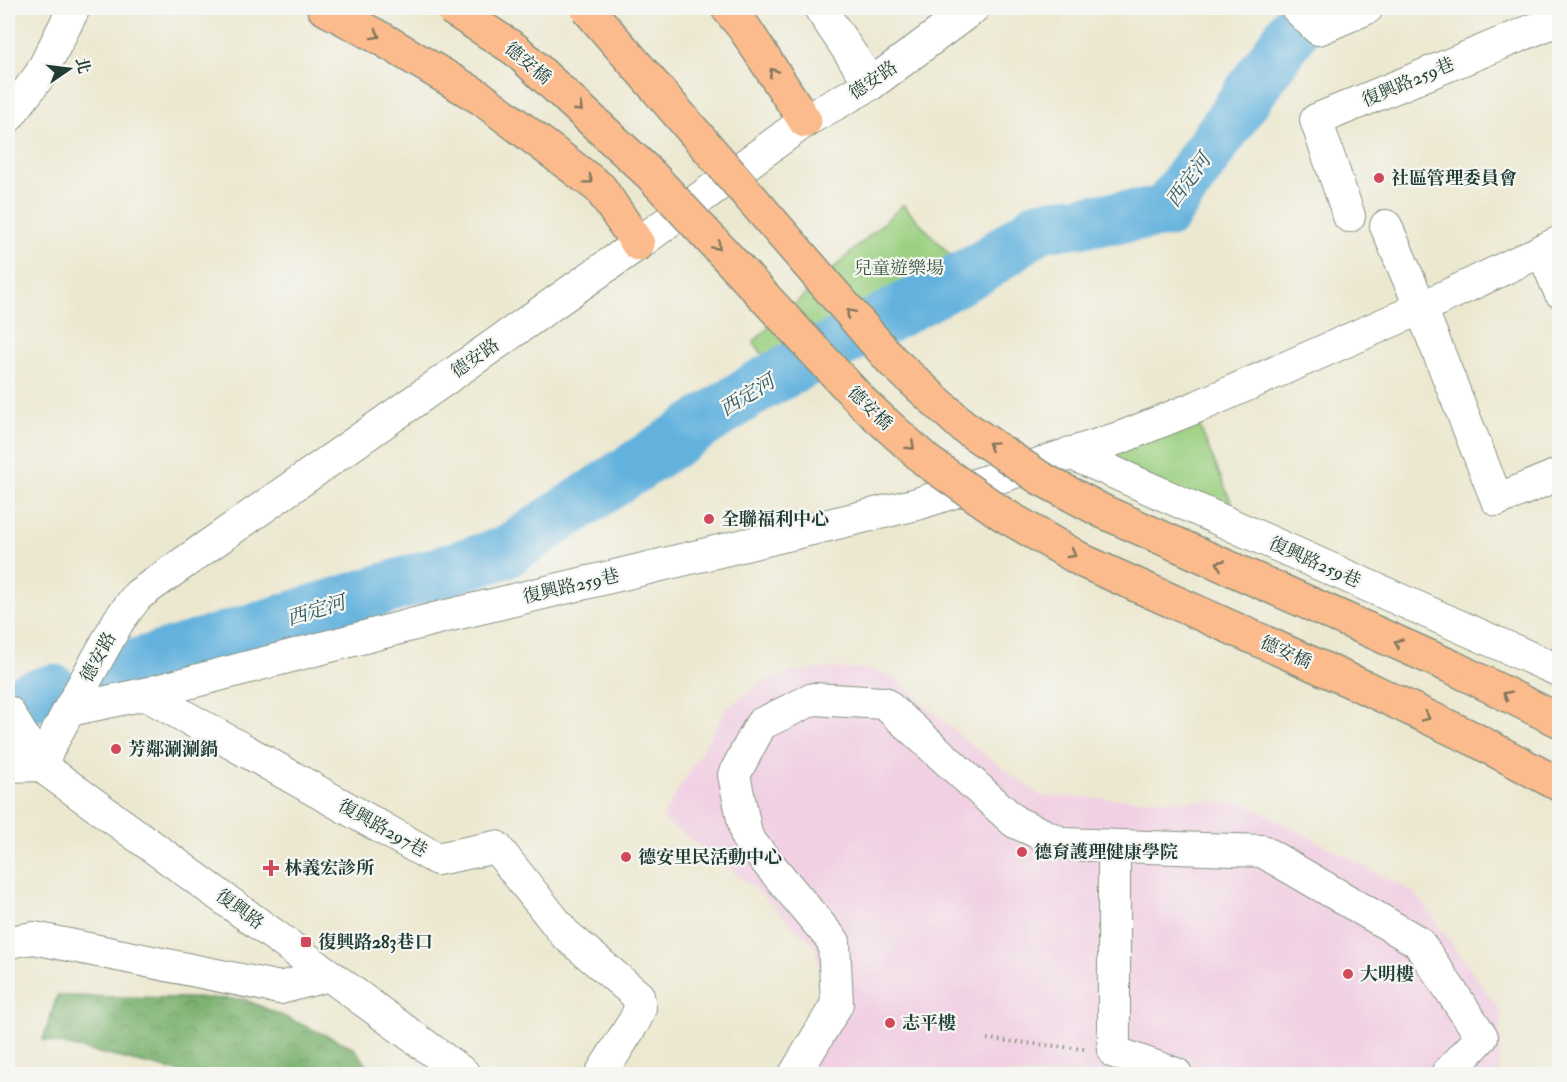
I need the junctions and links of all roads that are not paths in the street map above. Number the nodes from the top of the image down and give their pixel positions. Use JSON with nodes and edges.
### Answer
{"nodes":[{"id":1,"x":74,"y":8,"type":"edge"},
{"id":2,"x":324,"y":8,"type":"edge"},
{"id":3,"x":451,"y":8,"type":"edge"},
{"id":4,"x":587,"y":8,"type":"edge"},
{"id":5,"x":728,"y":8,"type":"edge"},
{"id":6,"x":820,"y":8,"type":"edge"},
{"id":7,"x":973,"y":8,"type":"edge"},
{"id":8,"x":1297,"y":8,"type":"edge"},
{"id":9,"x":1367,"y":8,"type":"edge"},
{"id":10,"x":1560,"y":19,"type":"edge"},
{"id":11,"x":871,"y":84,"type":"junction"},
{"id":12,"x":8,"y":117,"type":"edge"},
{"id":13,"x":805,"y":121,"type":"junction"},
{"id":14,"x":1349,"y":216,"type":"dead end"},
{"id":15,"x":1386,"y":226,"type":"dead end"},
{"id":16,"x":638,"y":244,"type":"junction"},
{"id":17,"x":1551,"y":246,"type":"edge"},
{"id":18,"x":1560,"y":292,"type":"edge"},
{"id":19,"x":1422,"y":308,"type":"junction"},
{"id":20,"x":1070,"y":453,"type":"junction"},
{"id":21,"x":1560,"y":474,"type":"edge"},
{"id":22,"x":1560,"y":670,"type":"edge"},
{"id":23,"x":145,"y":694,"type":"junction"},
{"id":24,"x":69,"y":710,"type":"junction"},
{"id":25,"x":8,"y":712,"type":"edge"},
{"id":26,"x":1560,"y":722,"type":"edge"},
{"id":27,"x":40,"y":765,"type":"junction"},
{"id":28,"x":8,"y":766,"type":"edge"},
{"id":29,"x":1560,"y":785,"type":"edge"},
{"id":30,"x":1114,"y":846,"type":"junction"},
{"id":31,"x":8,"y":942,"type":"edge"},
{"id":32,"x":330,"y":975,"type":"junction"},
{"id":33,"x":465,"y":1074,"type":"edge"},
{"id":34,"x":602,"y":1074,"type":"edge"},
{"id":35,"x":795,"y":1074,"type":"edge"},
{"id":36,"x":1176,"y":1074,"type":"edge"},
{"id":37,"x":1447,"y":1074,"type":"edge"}],
"edges":[{"from":1,"to":12,"type":"street"},
{"from":2,"to":16,"type":"main road","one_way":true},
{"from":3,"to":29,"type":"main road","name":"德安橋","one_way":true,"bridge":true},
{"from":26,"to":4,"type":"main road","one_way":true,"bridge":true},
{"from":13,"to":5,"type":"main road","one_way":true},
{"from":6,"to":11,"type":"street"},
{"from":7,"to":11,"type":"street","name":"德安路"},
{"from":8,"to":9,"type":"street"},
{"from":10,"to":14,"type":"street","name":"復興路259巷"},
{"from":11,"to":13,"type":"street","name":"德安路"},
{"from":13,"to":16,"type":"street","name":"德安路"},
{"from":15,"to":19,"type":"street"},
{"from":16,"to":24,"type":"street","name":"德安路"},
{"from":17,"to":18,"type":"street","name":"復興路259巷"},
{"from":17,"to":19,"type":"street","name":"復興路259巷"},
{"from":19,"to":20,"type":"street","name":"復興路259巷"},
{"from":19,"to":21,"type":"street"},
{"from":20,"to":22,"type":"street","name":"復興路259巷"},
{"from":20,"to":23,"type":"street","name":"復興路259巷"},
{"from":23,"to":24,"type":"street","name":"復興路259巷"},
{"from":23,"to":34,"type":"street","name":"復興路297巷"},
{"from":24,"to":27,"type":"street","name":"德安路"},
{"from":25,"to":27,"type":"street"},
{"from":27,"to":28,"type":"street"},
{"from":27,"to":32,"type":"street","name":"復興路"},
{"from":30,"to":35,"type":"street"},
{"from":30,"to":36,"type":"street"},
{"from":30,"to":37,"type":"street"},
{"from":31,"to":32,"type":"street"},
{"from":32,"to":33,"type":"street","name":"復興路"}]}
